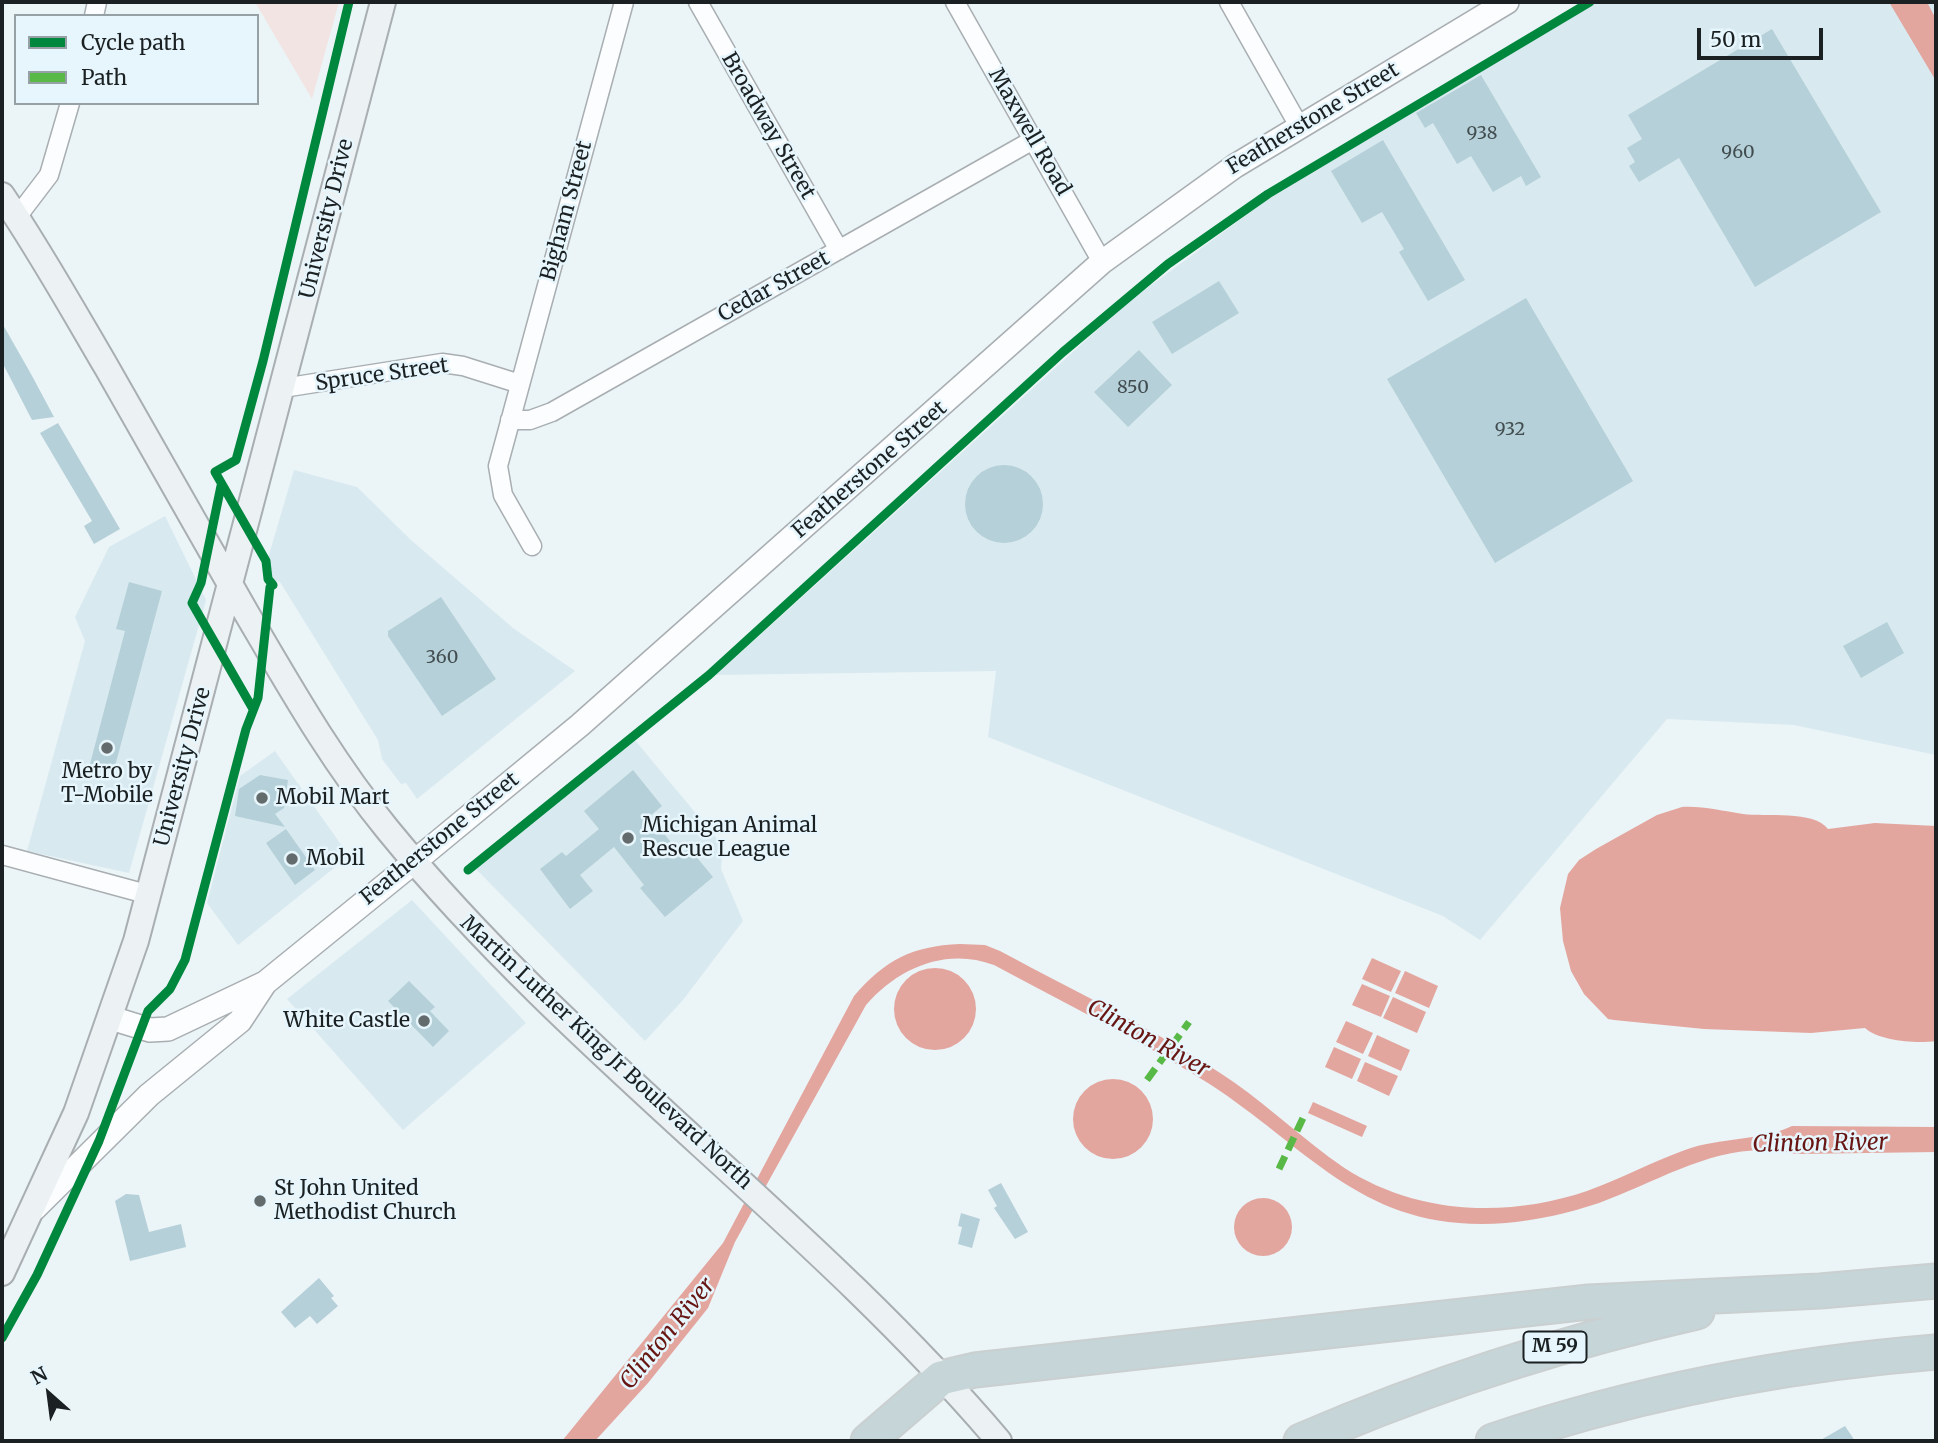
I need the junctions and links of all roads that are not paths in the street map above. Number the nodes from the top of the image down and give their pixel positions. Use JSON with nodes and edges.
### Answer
{"nodes":[{"id":1,"x":383,"y":2,"type":"edge"},
{"id":2,"x":624,"y":2,"type":"edge"},
{"id":3,"x":698,"y":2,"type":"edge"},
{"id":4,"x":955,"y":2,"type":"edge"},
{"id":5,"x":1229,"y":2,"type":"edge"},
{"id":6,"x":1507,"y":2,"type":"edge"},
{"id":7,"x":69,"y":105,"type":"edge"},
{"id":8,"x":1299,"y":126,"type":"junction"},
{"id":9,"x":1033,"y":140,"type":"junction"},
{"id":10,"x":2,"y":195,"type":"edge"},
{"id":11,"x":17,"y":217,"type":"junction"},
{"id":12,"x":839,"y":250,"type":"junction"},
{"id":13,"x":1102,"y":262,"type":"junction"},
{"id":14,"x":520,"y":384,"type":"junction"},
{"id":15,"x":283,"y":388,"type":"junction"},
{"id":16,"x":510,"y":420,"type":"junction"},
{"id":17,"x":532,"y":546,"type":"dead end"},
{"id":18,"x":230,"y":583,"type":"junction"},
{"id":19,"x":2,"y":855,"type":"edge"},
{"id":20,"x":414,"y":862,"type":"junction"},
{"id":21,"x":150,"y":895,"type":"junction"},
{"id":22,"x":265,"y":983,"type":"junction"},
{"id":23,"x":111,"y":1018,"type":"junction"},
{"id":24,"x":33,"y":1211,"type":"junction"},
{"id":25,"x":2,"y":1273,"type":"edge"},
{"id":26,"x":1936,"y":1281,"type":"edge"},
{"id":27,"x":1821,"y":1291,"type":"junction"},
{"id":28,"x":1936,"y":1352,"type":"edge"},
{"id":29,"x":942,"y":1378,"type":"junction"},
{"id":30,"x":868,"y":1441,"type":"edge"},
{"id":31,"x":999,"y":1441,"type":"edge"},
{"id":32,"x":1301,"y":1441,"type":"edge"},
{"id":33,"x":1493,"y":1441,"type":"edge"}],
"edges":[{"from":1,"to":15,"type":"main road","name":"University Drive"},
{"from":2,"to":14,"type":"street","name":"Bigham Street"},
{"from":3,"to":12,"type":"street","name":"Broadway Street"},
{"from":4,"to":9,"type":"street","name":"Maxwell Road"},
{"from":5,"to":8,"type":"street"},
{"from":6,"to":8,"type":"street","name":"Featherstone Street"},
{"from":7,"to":11,"type":"street"},
{"from":8,"to":13,"type":"street","name":"Featherstone Street"},
{"from":9,"to":12,"type":"street","name":"Cedar Street"},
{"from":9,"to":13,"type":"street","name":"Maxwell Road"},
{"from":10,"to":11,"type":"main road","name":"Martin Luther King Jr Boulevard North"},
{"from":11,"to":18,"type":"main road","name":"Martin Luther King Jr Boulevard North"},
{"from":12,"to":16,"type":"street","name":"Cedar Street"},
{"from":13,"to":20,"type":"street","name":"Featherstone Street"},
{"from":14,"to":15,"type":"street","name":"Spruce Street"},
{"from":14,"to":16,"type":"street","name":"Bigham Street"},
{"from":15,"to":18,"type":"main road","name":"University Drive"},
{"from":16,"to":17,"type":"street","name":"Bigham Street"},
{"from":18,"to":20,"type":"main road","name":"Martin Luther King Jr Boulevard North"},
{"from":18,"to":21,"type":"main road","name":"University Drive"},
{"from":19,"to":21,"type":"street"},
{"from":20,"to":22,"type":"street","name":"Featherstone Street"},
{"from":20,"to":29,"type":"main road","name":"Martin Luther King Jr Boulevard North"},
{"from":21,"to":23,"type":"main road","name":"University Drive"},
{"from":22,"to":23,"type":"street","name":"Featherstone Street"},
{"from":22,"to":24,"type":"street","name":"Featherstone Street"},
{"from":23,"to":24,"type":"main road","name":"University Drive"},
{"from":24,"to":25,"type":"main road","name":"University Drive"},
{"from":26,"to":27,"type":"highway","number":"M 59"},
{"from":27,"to":29,"type":"highway"},
{"from":27,"to":32,"type":"highway","number":"M 59"},
{"from":28,"to":33,"type":"highway"},
{"from":29,"to":30,"type":"highway"},
{"from":29,"to":31,"type":"main road","name":"Martin Luther King Jr Boulevard North"}]}
